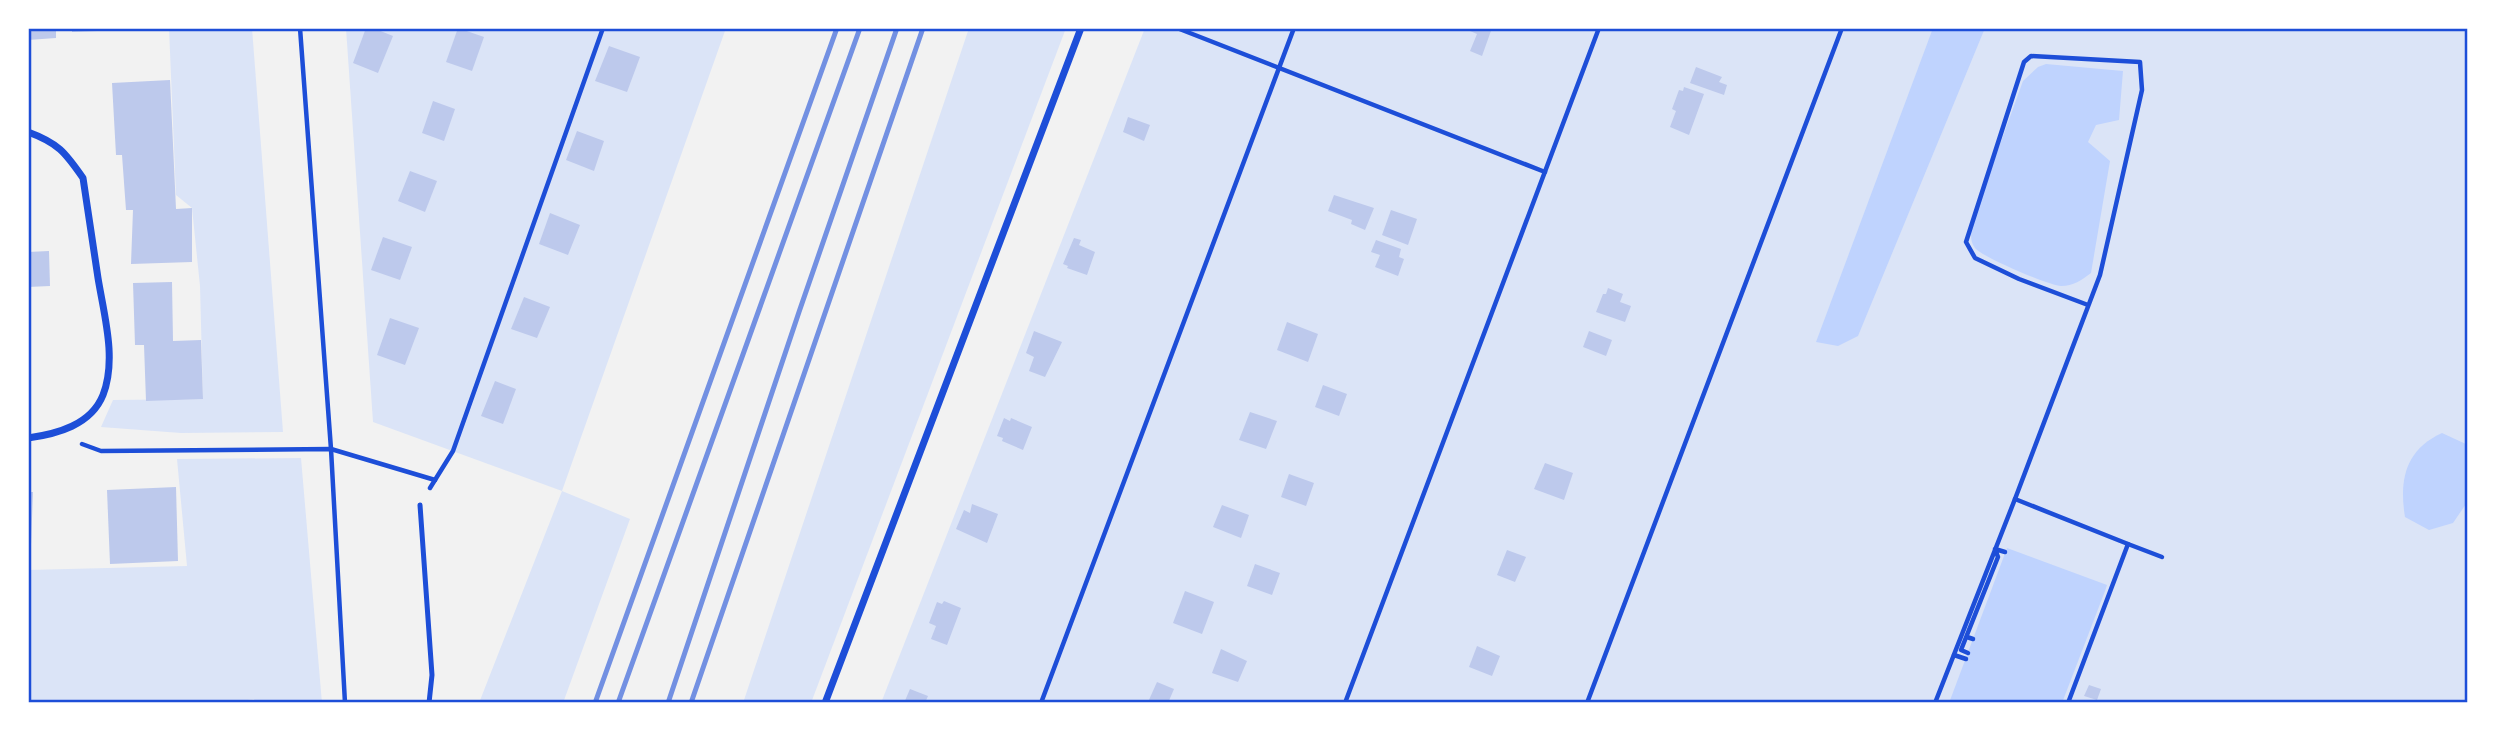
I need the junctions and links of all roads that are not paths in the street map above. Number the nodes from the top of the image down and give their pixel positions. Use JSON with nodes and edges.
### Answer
{"nodes":[{"id":1,"x":1081,"y":28,"type":"edge"},
{"id":2,"x":28,"y":132,"type":"edge"},
{"id":3,"x":28,"y":438,"type":"edge"},
{"id":4,"x":421,"y":505,"type":"road end"},
{"id":5,"x":429,"y":703,"type":"edge"},
{"id":6,"x":825,"y":703,"type":"edge"}],
"edges":[{"from":1,"to":6,"type":"street"},
{"from":2,"to":3,"type":"street"},
{"from":4,"to":5,"type":"lane"}]}
